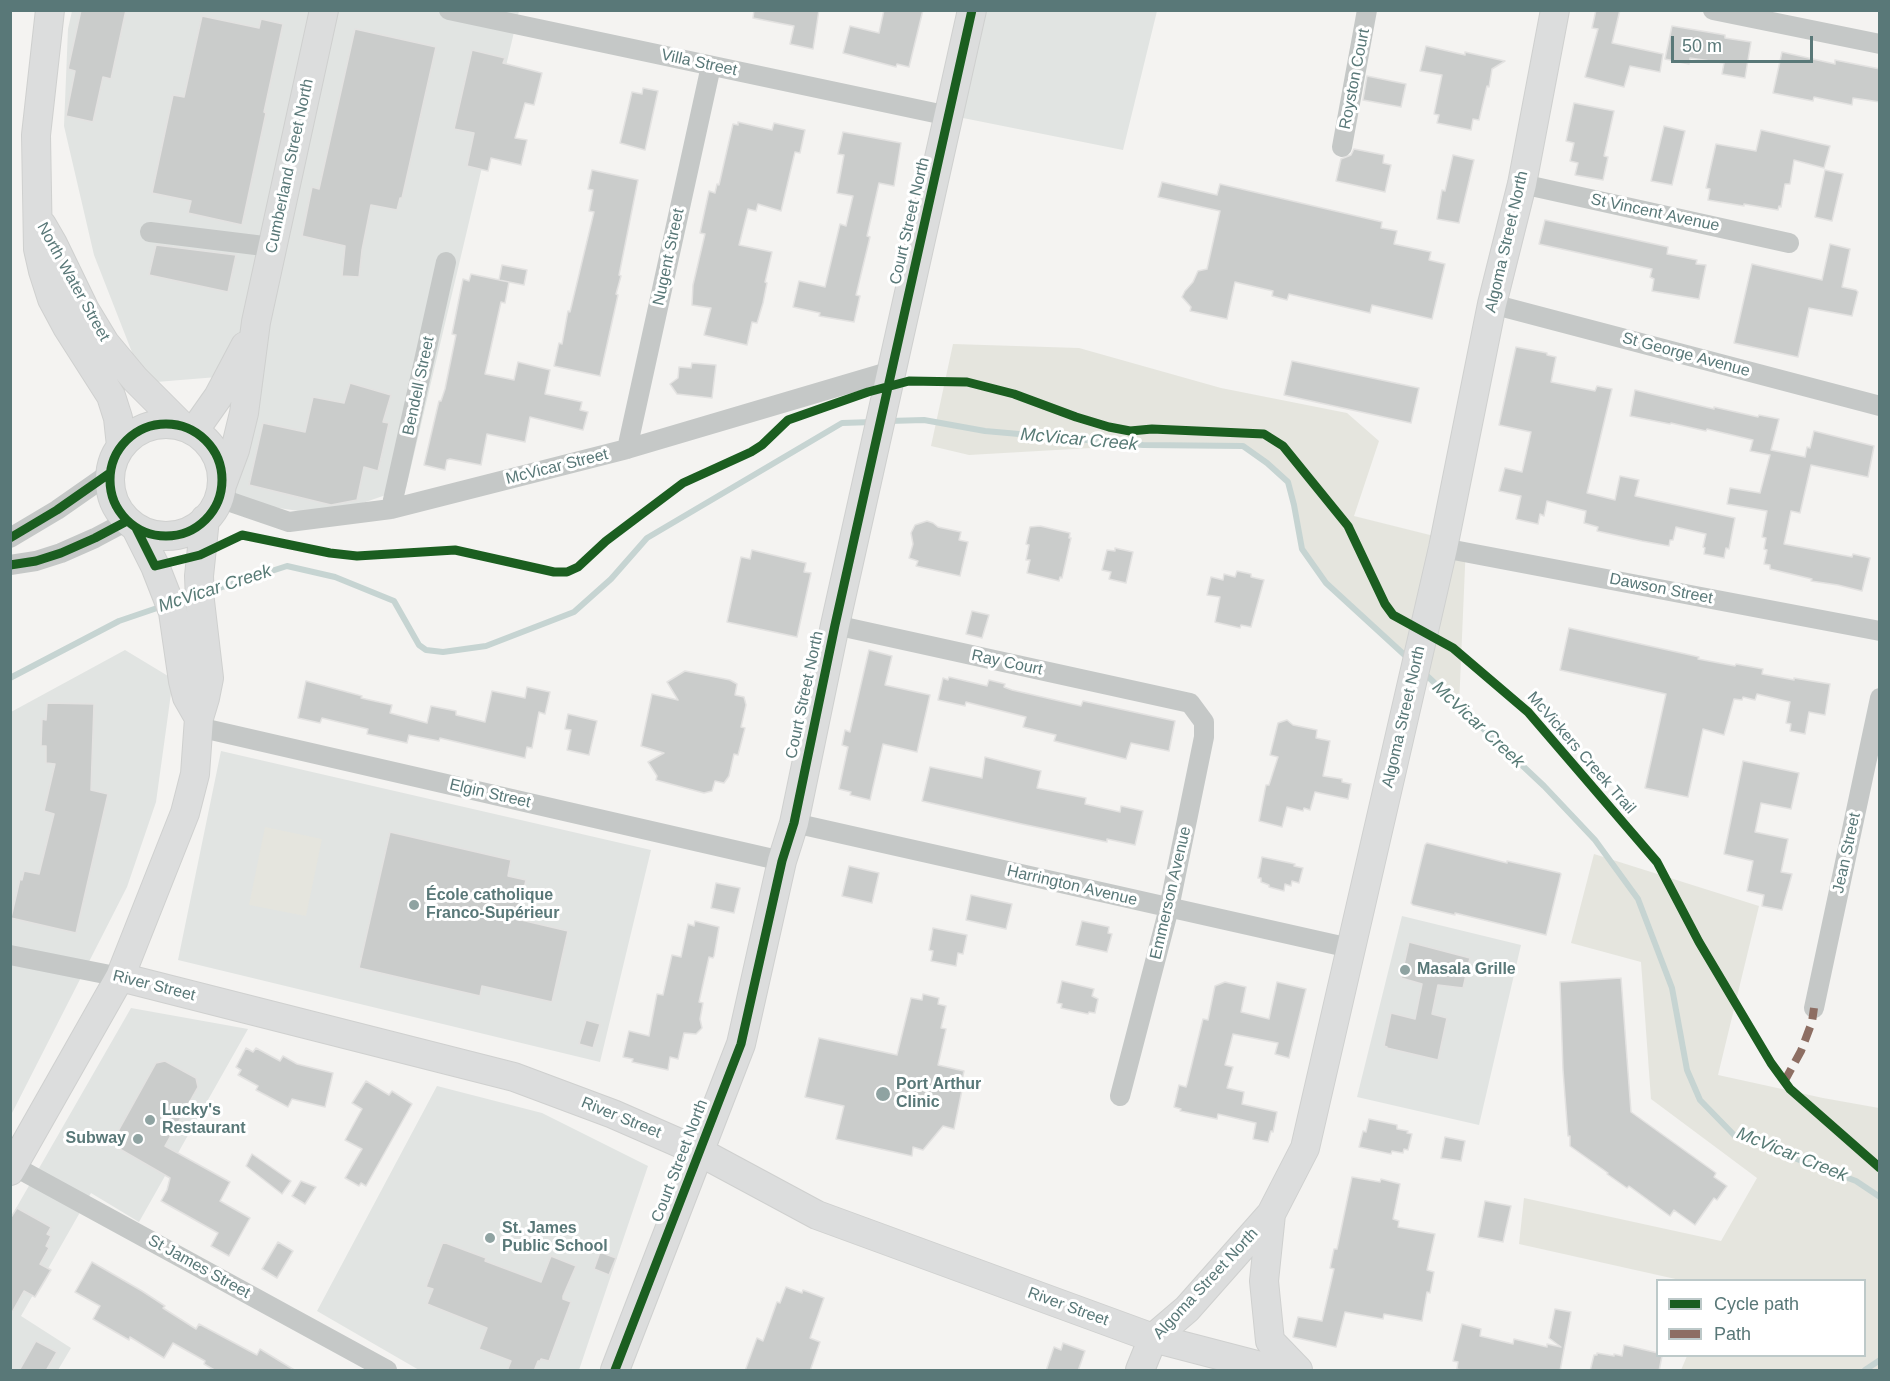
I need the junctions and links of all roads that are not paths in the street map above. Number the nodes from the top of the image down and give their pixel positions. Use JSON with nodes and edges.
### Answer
{"nodes":[{"id":1,"x":50,"y":10,"type":"edge"},
{"id":2,"x":324,"y":10,"type":"edge"},
{"id":3,"x":449,"y":10,"type":"edge"},
{"id":4,"x":972,"y":10,"type":"edge"},
{"id":5,"x":1367,"y":10,"type":"edge"},
{"id":6,"x":1555,"y":10,"type":"edge"},
{"id":7,"x":1713,"y":10,"type":"edge"},
{"id":8,"x":1880,"y":44,"type":"edge"},
{"id":9,"x":711,"y":66,"type":"junction"},
{"id":10,"x":949,"y":116,"type":"junction"},
{"id":11,"x":1342,"y":147,"type":"dead end"},
{"id":12,"x":1522,"y":184,"type":"junction"},
{"id":13,"x":37,"y":216,"type":"junction"},
{"id":14,"x":150,"y":232,"type":"dead end"},
{"id":15,"x":1789,"y":243,"type":"dead end"},
{"id":16,"x":272,"y":247,"type":"junction"},
{"id":17,"x":446,"y":262,"type":"dead end"},
{"id":18,"x":1492,"y":304,"type":"junction"},
{"id":19,"x":256,"y":322,"type":"junction"},
{"id":20,"x":891,"y":371,"type":"junction"},
{"id":21,"x":1880,"y":406,"type":"edge"},
{"id":22,"x":188,"y":429,"type":"junction"},
{"id":23,"x":121,"y":446,"type":"junction"},
{"id":24,"x":627,"y":449,"type":"junction"},
{"id":25,"x":110,"y":473,"type":"junction"},
{"id":26,"x":215,"y":501,"type":"junction"},
{"id":27,"x":391,"y":509,"type":"junction"},
{"id":28,"x":132,"y":525,"type":"junction"},
{"id":29,"x":10,"y":538,"type":"edge"},
{"id":30,"x":1443,"y":548,"type":"junction"},
{"id":31,"x":10,"y":565,"type":"edge"},
{"id":32,"x":835,"y":625,"type":"junction"},
{"id":33,"x":1880,"y":631,"type":"edge"},
{"id":34,"x":196,"y":679,"type":"junction"},
{"id":35,"x":1880,"y":698,"type":"edge"},
{"id":36,"x":1179,"y":700,"type":"joint"},
{"id":37,"x":198,"y":722,"type":"junction"},
{"id":38,"x":794,"y":823,"type":"junction"},
{"id":39,"x":783,"y":861,"type":"junction"},
{"id":40,"x":1169,"y":908,"type":"junction"},
{"id":41,"x":1350,"y":948,"type":"junction"},
{"id":42,"x":10,"y":955,"type":"edge"},
{"id":43,"x":120,"y":977,"type":"junction"},
{"id":44,"x":1814,"y":1008,"type":"dead end"},
{"id":45,"x":1120,"y":1096,"type":"dead end"},
{"id":46,"x":700,"y":1152,"type":"junction"},
{"id":47,"x":11,"y":1167,"type":"edge"},
{"id":48,"x":1271,"y":1214,"type":"junction"},
{"id":49,"x":1153,"y":1338,"type":"junction"},
{"id":50,"x":387,"y":1371,"type":"edge"},
{"id":51,"x":615,"y":1371,"type":"edge"},
{"id":52,"x":1140,"y":1371,"type":"edge"},
{"id":53,"x":1276,"y":1371,"type":"edge"},
{"id":54,"x":1298,"y":1371,"type":"edge"}],
"edges":[{"from":1,"to":13,"type":"street","name":"North Water Street"},
{"from":2,"to":16,"type":"street","name":"Cumberland Street North"},
{"from":3,"to":9,"type":"street","name":"Villa Street"},
{"from":4,"to":10,"type":"street","name":"Court Street North"},
{"from":5,"to":11,"type":"street","name":"Royston Court"},
{"from":6,"to":12,"type":"street","name":"Algoma Street North"},
{"from":7,"to":8,"type":"street"},
{"from":9,"to":10,"type":"street","name":"Villa Street"},
{"from":9,"to":24,"type":"street","name":"Nugent Street"},
{"from":10,"to":20,"type":"street","name":"Court Street North"},
{"from":12,"to":15,"type":"street","name":"St Vincent Avenue"},
{"from":12,"to":18,"type":"street","name":"Algoma Street North"},
{"from":13,"to":22,"type":"street","name":"North Water Street"},
{"from":13,"to":23,"type":"street","name":"North Water Street"},
{"from":14,"to":16,"type":"street"},
{"from":16,"to":19,"type":"street","name":"Cumberland Street North"},
{"from":17,"to":27,"type":"street","name":"Bendell Street"},
{"from":18,"to":21,"type":"street","name":"St George Avenue"},
{"from":18,"to":30,"type":"street","name":"Algoma Street North"},
{"from":19,"to":22,"type":"street","name":"Cumberland Street North"},
{"from":19,"to":26,"type":"street","name":"Cumberland Street North"},
{"from":20,"to":24,"type":"street","name":"McVicar Street"},
{"from":20,"to":32,"type":"street","name":"Court Street North"},
{"from":22,"to":23,"type":"street"},
{"from":22,"to":26,"type":"street"},
{"from":23,"to":25,"type":"street"},
{"from":24,"to":27,"type":"street","name":"McVicar Street"},
{"from":25,"to":28,"type":"street"},
{"from":25,"to":29,"type":"street"},
{"from":26,"to":27,"type":"street","name":"McVicar Street"},
{"from":26,"to":28,"type":"street"},
{"from":26,"to":34,"type":"street","name":"Cumberland Street North"},
{"from":28,"to":31,"type":"street"},
{"from":28,"to":34,"type":"street","name":"Cumberland Street North"},
{"from":30,"to":33,"type":"street","name":"Dawson Street"},
{"from":30,"to":41,"type":"street","name":"Algoma Street North"},
{"from":32,"to":36,"type":"street","name":"Ray Court"},
{"from":32,"to":38,"type":"street","name":"Court Street North"},
{"from":34,"to":37,"type":"street","name":"Cumberland Street North"},
{"from":35,"to":44,"type":"street","name":"Jean Street"},
{"from":36,"to":40,"type":"street","name":"Emmerson Avenue"},
{"from":37,"to":39,"type":"street","name":"Elgin Street"},
{"from":37,"to":43,"type":"street","name":"Cumberland Street North"},
{"from":38,"to":39,"type":"street","name":"Court Street North"},
{"from":38,"to":40,"type":"street","name":"Harrington Avenue"},
{"from":39,"to":46,"type":"street","name":"Court Street North"},
{"from":40,"to":41,"type":"street","name":"Harrington Avenue"},
{"from":40,"to":45,"type":"street","name":"Emmerson Avenue"},
{"from":41,"to":48,"type":"street","name":"Algoma Street North"},
{"from":42,"to":43,"type":"street","name":"River Street"},
{"from":43,"to":46,"type":"street","name":"River Street"},
{"from":43,"to":47,"type":"street","name":"Cumberland Street North"},
{"from":46,"to":49,"type":"street","name":"River Street"},
{"from":46,"to":51,"type":"street","name":"Court Street North"},
{"from":47,"to":50,"type":"street","name":"St James Street"},
{"from":48,"to":49,"type":"street","name":"Algoma Street North"},
{"from":48,"to":54,"type":"street"},
{"from":49,"to":52,"type":"street","name":"Algoma Street North"},
{"from":49,"to":53,"type":"street","name":"River Street"}]}
